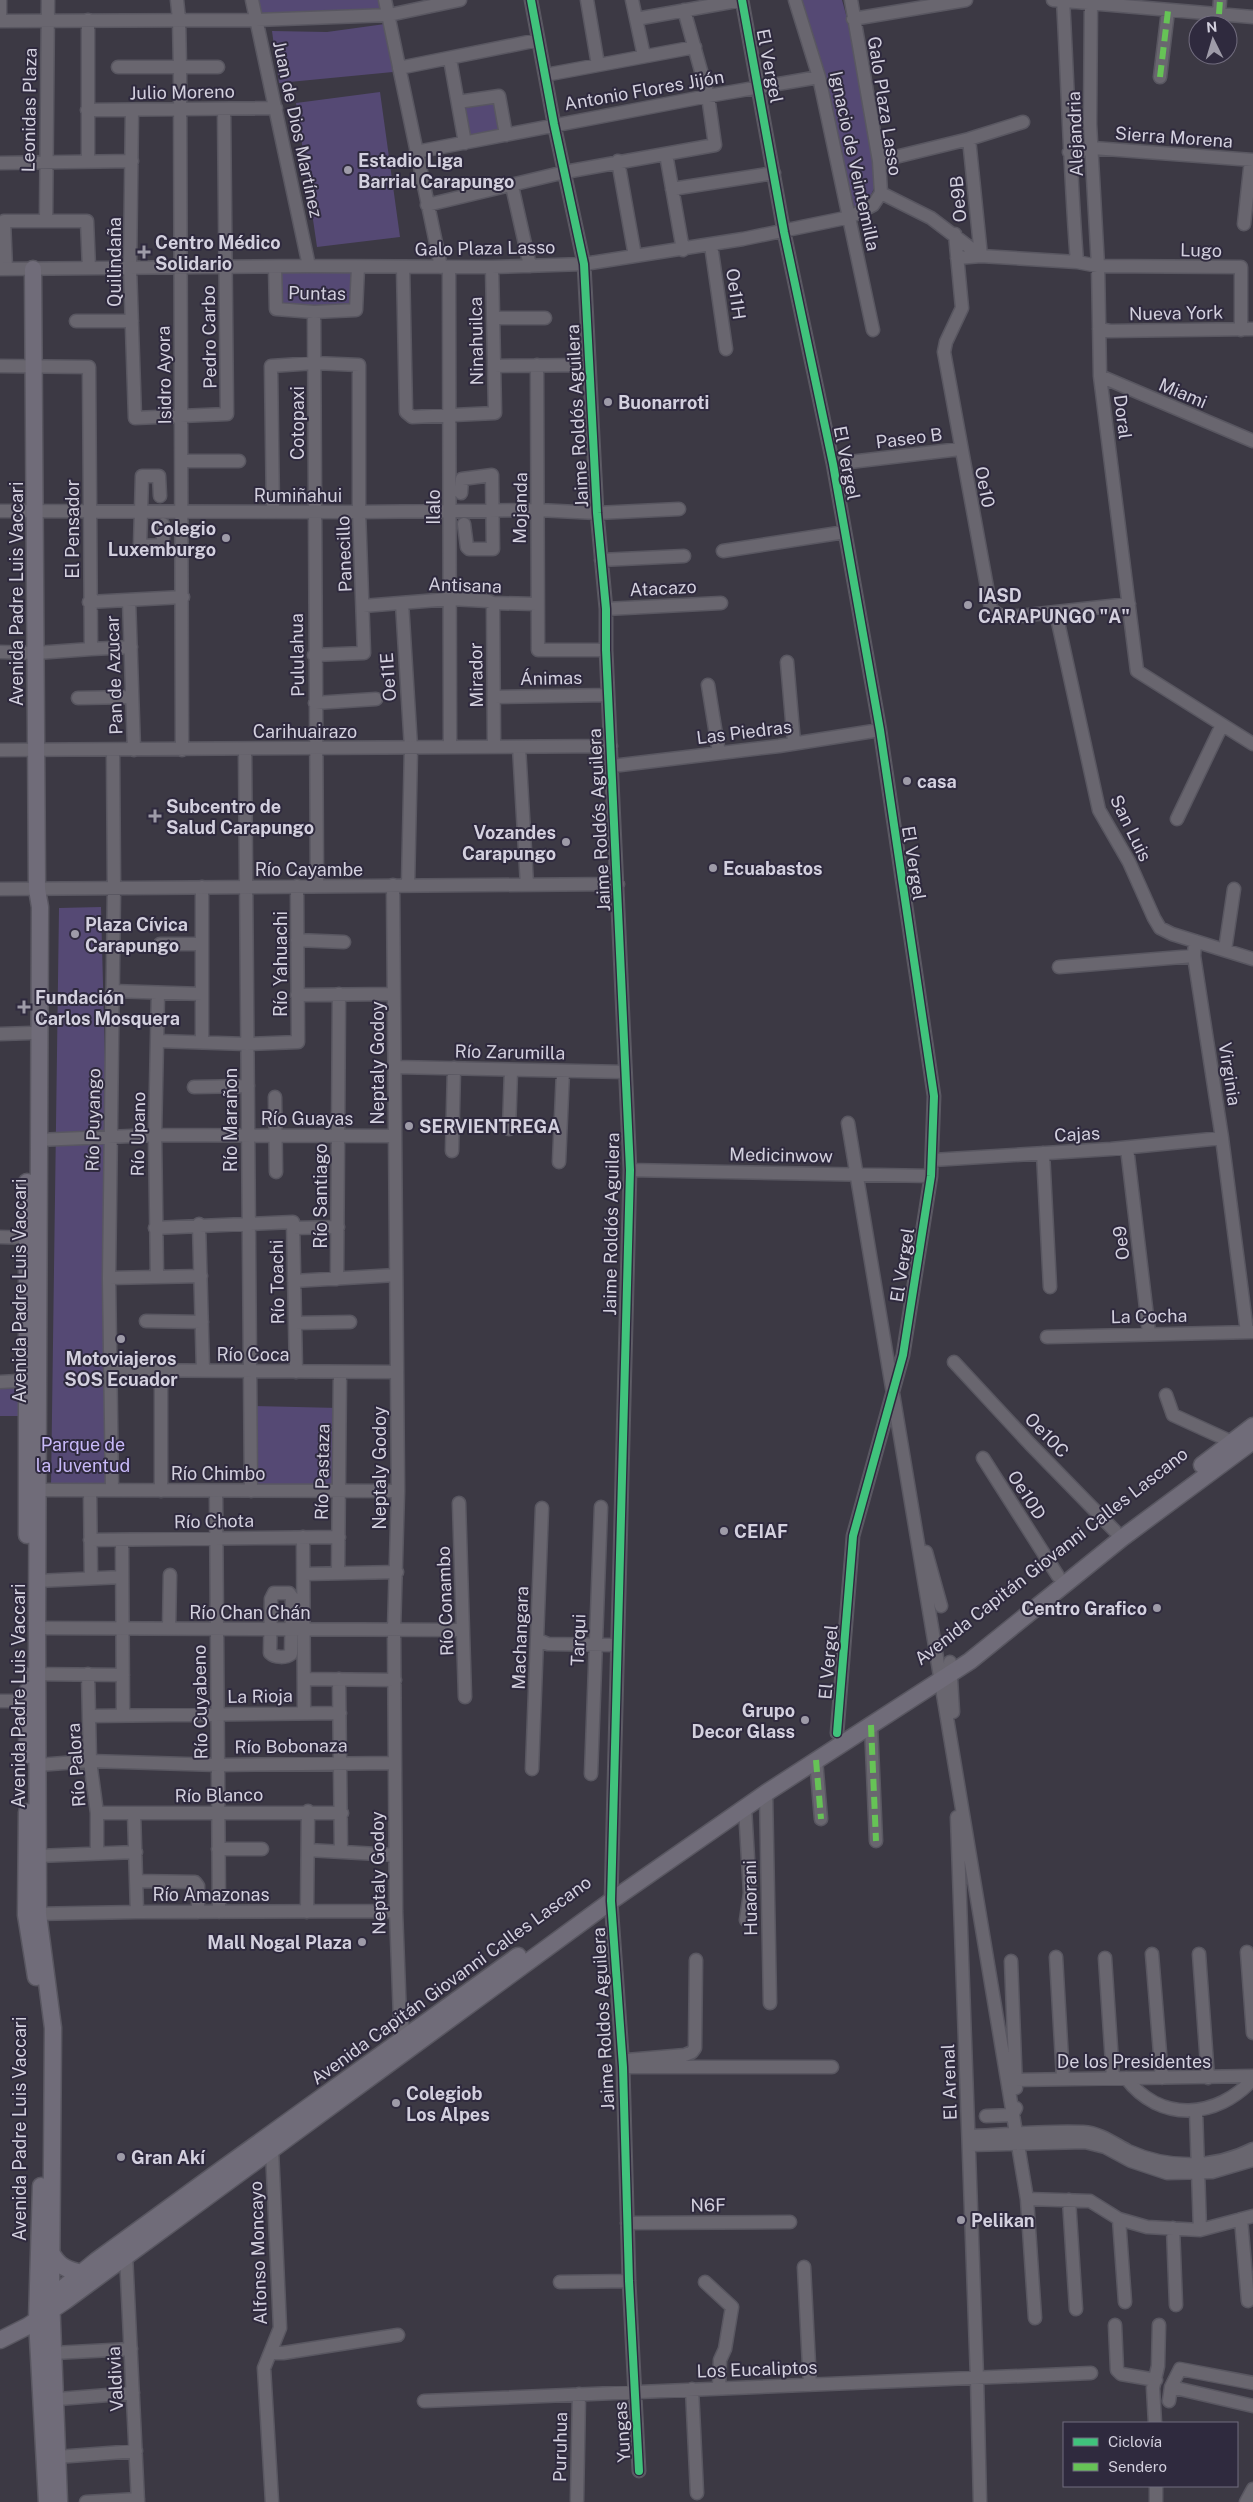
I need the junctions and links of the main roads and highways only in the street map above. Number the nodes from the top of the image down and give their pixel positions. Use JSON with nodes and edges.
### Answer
{"nodes":[{"id":1,"x":33,"y":269,"type":"road end"},
{"id":2,"x":37,"y":889,"type":"junction"},
{"id":3,"x":32,"y":1238,"type":"junction"},
{"id":4,"x":33,"y":1381,"type":"junction"},
{"id":5,"x":1253,"y":1426,"type":"edge"},
{"id":6,"x":1253,"y":1441,"type":"edge"},
{"id":7,"x":951,"y":1668,"type":"junction"},
{"id":8,"x":33,"y":1674,"type":"junction"},
{"id":9,"x":33,"y":1701,"type":"junction"},
{"id":10,"x":611,"y":1895,"type":"junction"},
{"id":11,"x":32,"y":1914,"type":"junction"},
{"id":12,"x":408,"y":2043,"type":"junction"},
{"id":13,"x":51,"y":2252,"type":"junction"},
{"id":14,"x":82,"y":2273,"type":"junction"},
{"id":15,"x":44,"y":2309,"type":"junction"},
{"id":16,"x":0,"y":2340,"type":"edge"},
{"id":17,"x":48,"y":2400,"type":"junction"},
{"id":18,"x":47,"y":2502,"type":"edge"},
{"id":19,"x":59,"y":2502,"type":"edge"}],
"edges":[{"from":1,"to":2,"type":"main road","name":"Avenida Padre Luis Vaccari"},
{"from":2,"to":3,"type":"main road","name":"Avenida Padre Luis Vaccari"},
{"from":2,"to":3,"type":"main road","name":"Avenida Padre Luis Vaccari"},
{"from":3,"to":4,"type":"main road","name":"Avenida Padre Luis Vaccari"},
{"from":4,"to":8,"type":"main road","name":"Avenida Padre Luis Vaccari"},
{"from":4,"to":8,"type":"main road","name":"Avenida Padre Luis Vaccari"},
{"from":5,"to":7,"type":"main road","name":"Avenida Capitán Giovanni Calles Lascano"},
{"from":6,"to":7,"type":"main road","name":"Avenida Capitán Giovanni Calles Lascano"},
{"from":7,"to":10,"type":"main road","name":"Avenida Capitán Giovanni Calles Lascano"},
{"from":7,"to":10,"type":"main road","name":"Avenida Capitán Giovanni Calles Lascano"},
{"from":8,"to":9,"type":"main road","name":"Avenida Padre Luis Vaccari"},
{"from":9,"to":11,"type":"main road","name":"Avenida Padre Luis Vaccari"},
{"from":9,"to":11,"type":"main road","name":"Avenida Padre Luis Vaccari"},
{"from":10,"to":12,"type":"main road","name":"Avenida Capitán Giovanni Calles Lascano"},
{"from":11,"to":13,"type":"main road","name":"Avenida Padre Luis Vaccari"},
{"from":11,"to":15,"type":"main road","name":"Avenida Padre Luis Vaccari"},
{"from":12,"to":14,"type":"main road","name":"Avenida Capitán Giovanni Calles Lascano"},
{"from":12,"to":15,"type":"main road","name":"Avenida Capitán Giovanni Calles Lascano"},
{"from":13,"to":14,"type":"main road"},
{"from":13,"to":15,"type":"main road","name":"Avenida Padre Luis Vaccari"},
{"from":14,"to":15,"type":"main road","name":"Avenida Capitán Giovanni Calles Lascano"},
{"from":15,"to":16,"type":"main road","name":"Avenida Capitán Giovanni Calles Lascano"},
{"from":15,"to":17,"type":"main road","name":"Avenida Padre Luis Vaccari"},
{"from":15,"to":17,"type":"main road","name":"Avenida Padre Luis Vaccari"},
{"from":17,"to":18,"type":"main road","name":"Avenida Padre Luis Vaccari"},
{"from":17,"to":19,"type":"main road","name":"Avenida Padre Luis Vaccari"}]}
